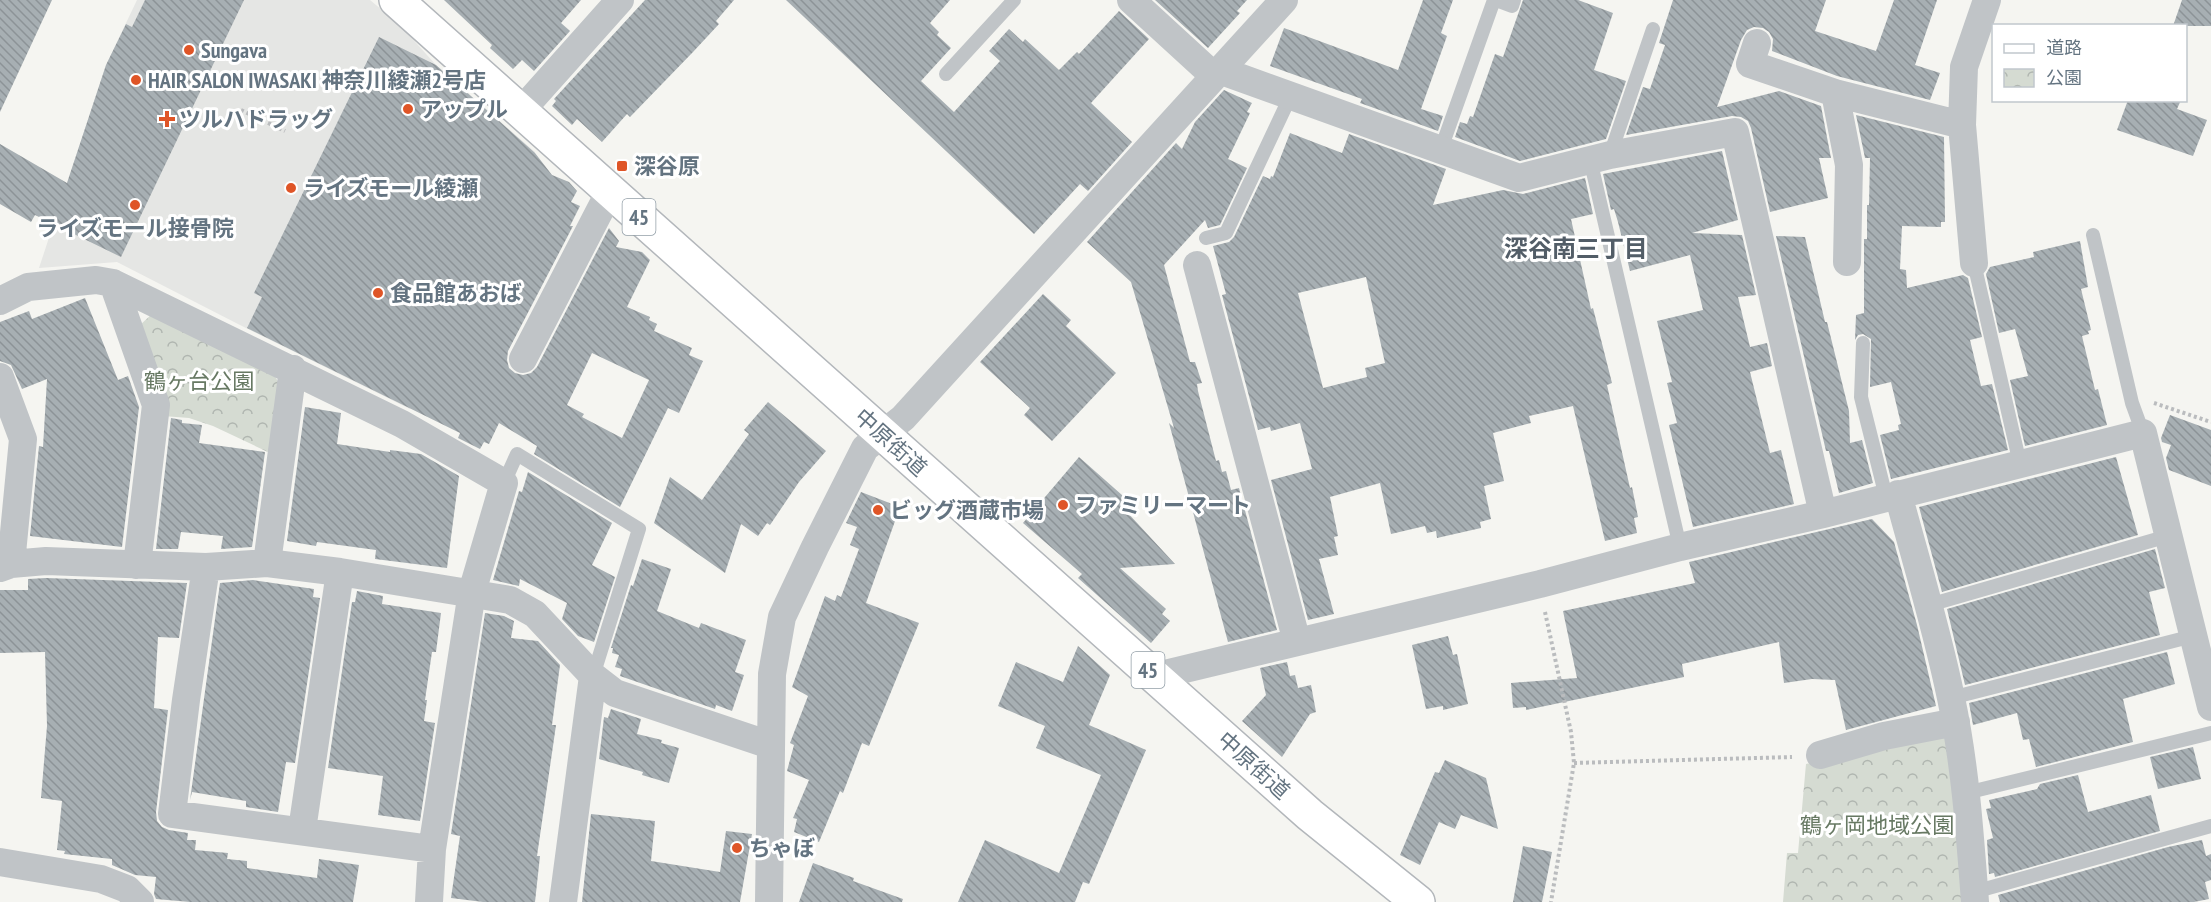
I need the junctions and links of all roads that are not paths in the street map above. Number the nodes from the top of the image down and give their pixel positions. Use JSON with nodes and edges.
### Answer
{"nodes":[{"id":1,"x":396,"y":0,"type":"edge"},
{"id":2,"x":620,"y":0,"type":"edge"},
{"id":3,"x":1014,"y":0,"type":"edge"},
{"id":4,"x":1131,"y":0,"type":"edge"},
{"id":5,"x":1284,"y":0,"type":"edge"},
{"id":6,"x":1495,"y":0,"type":"edge"},
{"id":7,"x":1514,"y":0,"type":"edge"},
{"id":8,"x":1988,"y":0,"type":"edge"},
{"id":9,"x":1653,"y":29,"type":"dead end"},
{"id":10,"x":1750,"y":64,"type":"dead end"},
{"id":11,"x":1216,"y":73,"type":"junction"},
{"id":12,"x":946,"y":74,"type":"dead end"},
{"id":13,"x":1835,"y":93,"type":"junction"},
{"id":14,"x":1291,"y":95,"type":"junction"},
{"id":15,"x":520,"y":112,"type":"junction"},
{"id":16,"x":1962,"y":125,"type":"junction"},
{"id":17,"x":1442,"y":149,"type":"junction"},
{"id":18,"x":1600,"y":157,"type":"junction"},
{"id":19,"x":610,"y":191,"type":"junction"},
{"id":20,"x":2093,"y":235,"type":"dead end"},
{"id":21,"x":1206,"y":238,"type":"dead end"},
{"id":22,"x":1847,"y":262,"type":"dead end"},
{"id":23,"x":1974,"y":263,"type":"joint"},
{"id":24,"x":1197,"y":265,"type":"dead end"},
{"id":25,"x":113,"y":283,"type":"junction"},
{"id":26,"x":0,"y":301,"type":"edge"},
{"id":27,"x":1863,"y":343,"type":"dead end"},
{"id":28,"x":523,"y":359,"type":"dead end"},
{"id":29,"x":293,"y":369,"type":"junction"},
{"id":30,"x":0,"y":377,"type":"edge"},
{"id":31,"x":2143,"y":433,"type":"junction"},
{"id":32,"x":881,"y":434,"type":"junction"},
{"id":33,"x":2020,"y":464,"type":"junction"},
{"id":34,"x":504,"y":483,"type":"junction"},
{"id":35,"x":1892,"y":495,"type":"junction"},
{"id":36,"x":1823,"y":514,"type":"junction"},
{"id":37,"x":2168,"y":536,"type":"junction"},
{"id":38,"x":1680,"y":547,"type":"junction"},
{"id":39,"x":267,"y":563,"type":"junction"},
{"id":40,"x":137,"y":565,"type":"junction"},
{"id":41,"x":5,"y":566,"type":"edge"},
{"id":42,"x":206,"y":567,"type":"junction"},
{"id":43,"x":340,"y":572,"type":"junction"},
{"id":44,"x":472,"y":592,"type":"junction"},
{"id":45,"x":1929,"y":605,"type":"junction"},
{"id":46,"x":2193,"y":636,"type":"junction"},
{"id":47,"x":1297,"y":642,"type":"junction"},
{"id":48,"x":593,"y":676,"type":"junction"},
{"id":49,"x":1156,"y":676,"type":"junction"},
{"id":50,"x":2211,"y":707,"type":"edge"},
{"id":51,"x":1954,"y":710,"type":"junction"},
{"id":52,"x":2211,"y":733,"type":"edge"},
{"id":53,"x":770,"y":745,"type":"junction"},
{"id":54,"x":1820,"y":754,"type":"road end"},
{"id":55,"x":1966,"y":793,"type":"junction"},
{"id":56,"x":2211,"y":826,"type":"edge"},
{"id":57,"x":302,"y":831,"type":"junction"},
{"id":58,"x":432,"y":849,"type":"junction"},
{"id":59,"x":0,"y":862,"type":"edge"},
{"id":60,"x":1975,"y":897,"type":"edge"},
{"id":61,"x":140,"y":902,"type":"edge"},
{"id":62,"x":429,"y":902,"type":"edge"},
{"id":63,"x":563,"y":902,"type":"edge"},
{"id":64,"x":769,"y":902,"type":"edge"},
{"id":65,"x":1418,"y":902,"type":"edge"}],
"edges":[{"from":1,"to":15,"type":"main road","name":"中原街道","number":"45"},
{"from":2,"to":15,"type":"street"},
{"from":3,"to":12,"type":"lane"},
{"from":4,"to":11,"type":"street"},
{"from":5,"to":11,"type":"street"},
{"from":6,"to":7,"type":"lane"},
{"from":6,"to":17,"type":"lane"},
{"from":8,"to":16,"type":"street"},
{"from":9,"to":18,"type":"lane"},
{"from":10,"to":13,"type":"street"},
{"from":11,"to":14,"type":"street"},
{"from":11,"to":32,"type":"street"},
{"from":13,"to":16,"type":"street"},
{"from":13,"to":22,"type":"street"},
{"from":14,"to":17,"type":"street"},
{"from":14,"to":21,"type":"lane"},
{"from":15,"to":19,"type":"main road","name":"中原街道","number":"45"},
{"from":16,"to":23,"type":"street"},
{"from":17,"to":18,"type":"street"},
{"from":18,"to":36,"type":"street"},
{"from":18,"to":38,"type":"lane"},
{"from":19,"to":28,"type":"street"},
{"from":19,"to":32,"type":"main road","name":"中原街道","number":"45"},
{"from":20,"to":31,"type":"lane"},
{"from":23,"to":33,"type":"lane"},
{"from":24,"to":47,"type":"street"},
{"from":25,"to":26,"type":"street"},
{"from":25,"to":29,"type":"street"},
{"from":25,"to":40,"type":"street"},
{"from":27,"to":35,"type":"lane"},
{"from":29,"to":34,"type":"street"},
{"from":29,"to":39,"type":"street"},
{"from":30,"to":41,"type":"street"},
{"from":31,"to":33,"type":"street"},
{"from":31,"to":37,"type":"street"},
{"from":32,"to":49,"type":"main road","name":"中原街道","number":"45"},
{"from":32,"to":53,"type":"street"},
{"from":33,"to":35,"type":"street"},
{"from":34,"to":44,"type":"street"},
{"from":34,"to":48,"type":"lane"},
{"from":35,"to":36,"type":"street"},
{"from":35,"to":45,"type":"street"},
{"from":36,"to":38,"type":"street"},
{"from":37,"to":45,"type":"lane"},
{"from":37,"to":46,"type":"street"},
{"from":38,"to":47,"type":"street"},
{"from":39,"to":42,"type":"street"},
{"from":39,"to":43,"type":"street"},
{"from":40,"to":41,"type":"street"},
{"from":40,"to":42,"type":"street"},
{"from":42,"to":57,"type":"street"},
{"from":43,"to":44,"type":"street"},
{"from":43,"to":57,"type":"street"},
{"from":44,"to":48,"type":"street"},
{"from":44,"to":58,"type":"street"},
{"from":45,"to":51,"type":"street"},
{"from":46,"to":50,"type":"street"},
{"from":46,"to":51,"type":"lane"},
{"from":47,"to":49,"type":"street"},
{"from":48,"to":53,"type":"street"},
{"from":48,"to":63,"type":"street"},
{"from":49,"to":65,"type":"main road","name":"中原街道","number":"45"},
{"from":51,"to":54,"type":"street"},
{"from":51,"to":55,"type":"street"},
{"from":52,"to":55,"type":"lane"},
{"from":53,"to":64,"type":"street"},
{"from":55,"to":60,"type":"street"},
{"from":56,"to":60,"type":"lane"},
{"from":57,"to":58,"type":"street"},
{"from":58,"to":62,"type":"street"},
{"from":59,"to":61,"type":"street"}]}
